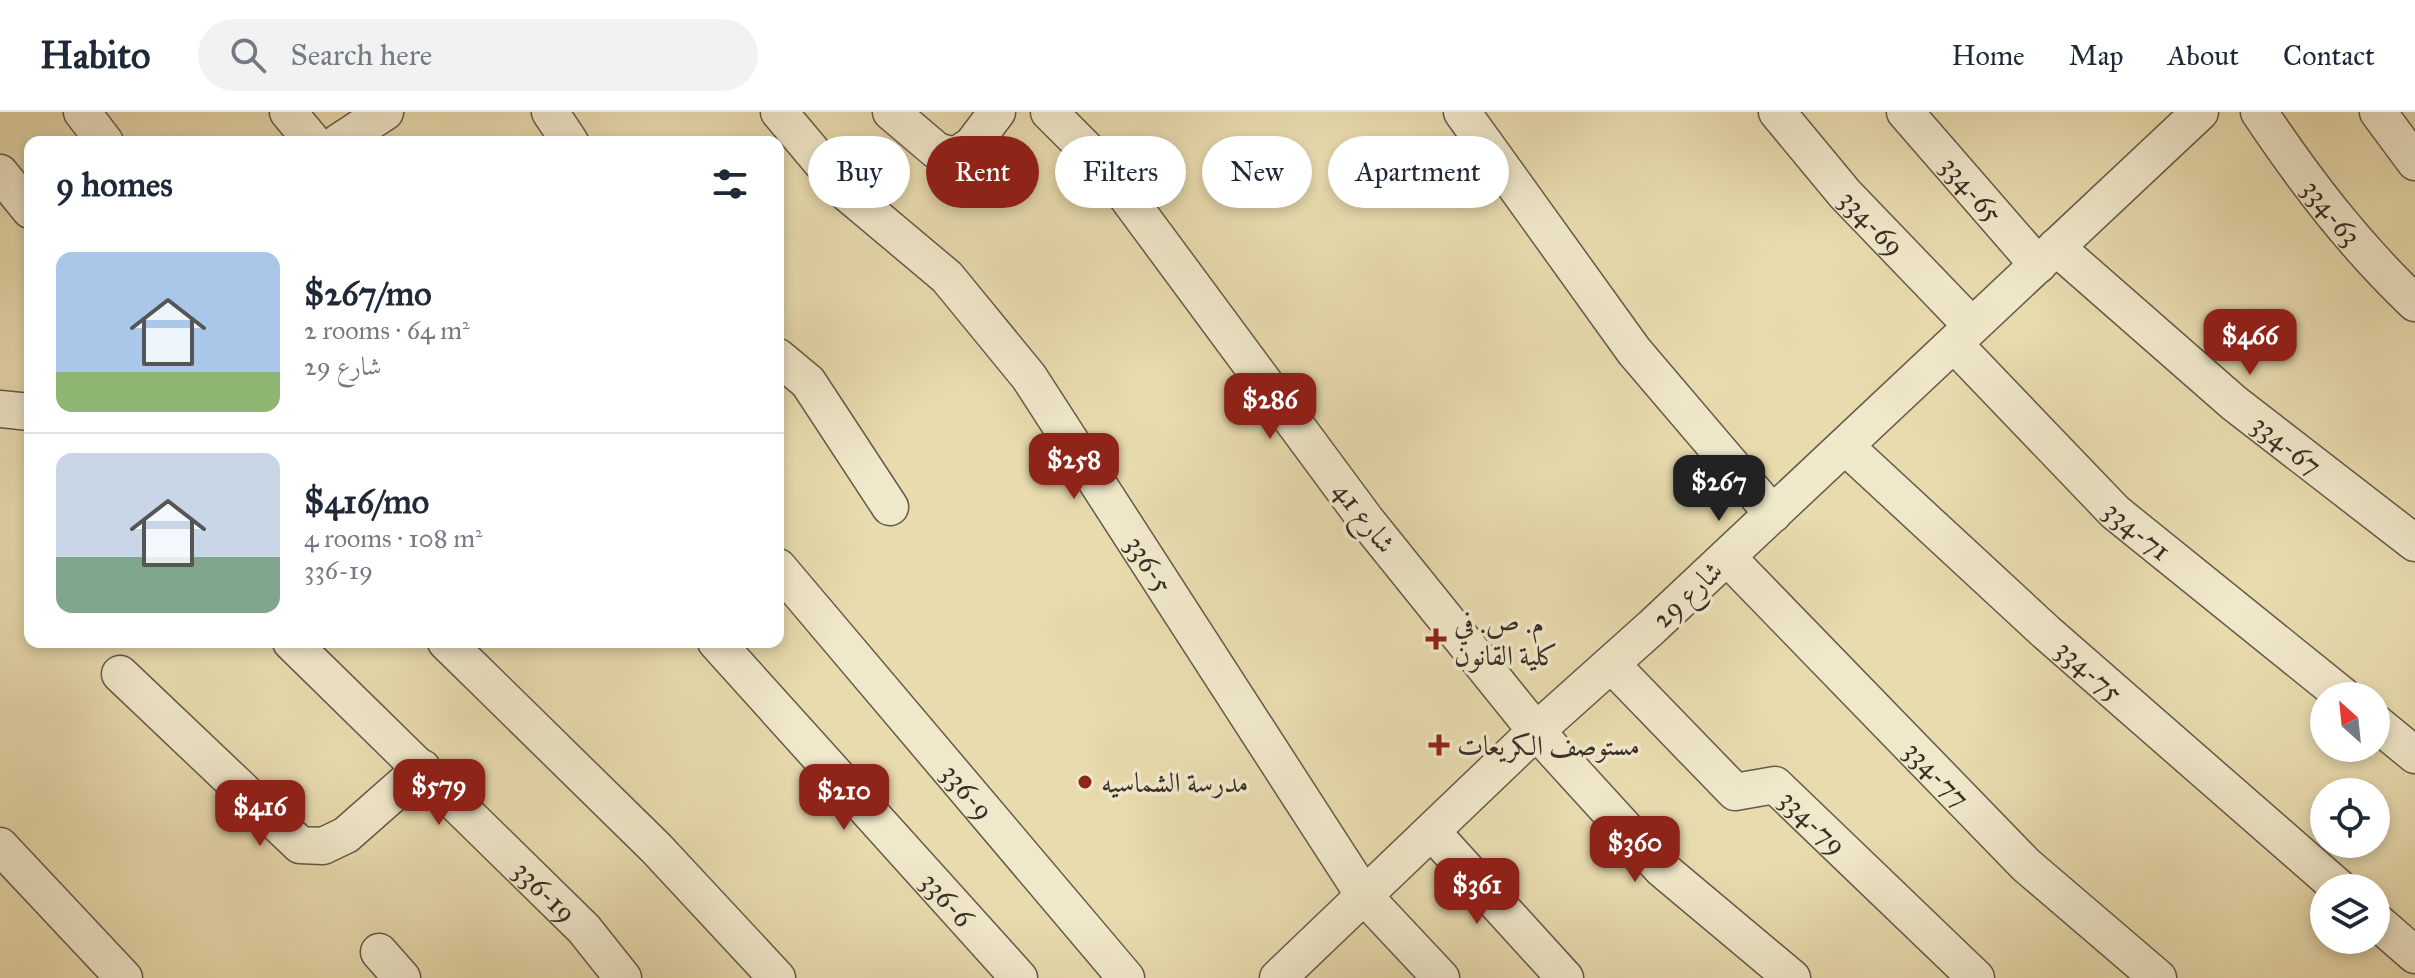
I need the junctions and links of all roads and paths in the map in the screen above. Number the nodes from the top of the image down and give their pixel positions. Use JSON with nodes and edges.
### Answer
{"nodes":[{"id":1,"x":82,"y":112,"type":"edge"},
{"id":2,"x":288,"y":112,"type":"edge"},
{"id":3,"x":385,"y":112,"type":"edge"},
{"id":4,"x":550,"y":112,"type":"edge"},
{"id":5,"x":779,"y":112,"type":"edge"},
{"id":6,"x":891,"y":112,"type":"edge"},
{"id":7,"x":997,"y":112,"type":"edge"},
{"id":8,"x":1049,"y":112,"type":"edge"},
{"id":9,"x":1462,"y":112,"type":"edge"},
{"id":10,"x":1777,"y":112,"type":"edge"},
{"id":11,"x":1905,"y":112,"type":"edge"},
{"id":12,"x":2200,"y":112,"type":"edge"},
{"id":13,"x":2259,"y":112,"type":"edge"},
{"id":14,"x":2378,"y":112,"type":"edge"},
{"id":15,"x":100,"y":136,"type":"edge"},
{"id":16,"x":308,"y":136,"type":"edge"},
{"id":17,"x":348,"y":136,"type":"edge"},
{"id":18,"x":566,"y":136,"type":"edge"},
{"id":19,"x":2415,"y":162,"type":"edge"},
{"id":20,"x":0,"y":173,"type":"edge"},
{"id":21,"x":24,"y":203,"type":"edge"},
{"id":22,"x":2047,"y":256,"type":"junction"},
{"id":23,"x":2415,"y":303,"type":"edge"},
{"id":24,"x":1963,"y":335,"type":"junction"},
{"id":25,"x":784,"y":362,"type":"edge"},
{"id":26,"x":0,"y":409,"type":"edge"},
{"id":27,"x":24,"y":411,"type":"edge"},
{"id":28,"x":1845,"y":446,"type":"junction"},
{"id":29,"x":890,"y":507,"type":"dead end"},
{"id":30,"x":1773,"y":514,"type":"junction"},
{"id":31,"x":2415,"y":543,"type":"edge"},
{"id":32,"x":1727,"y":557,"type":"junction"},
{"id":33,"x":784,"y":574,"type":"edge"},
{"id":34,"x":297,"y":648,"type":"edge"},
{"id":35,"x":452,"y":648,"type":"edge"},
{"id":36,"x":721,"y":648,"type":"edge"},
{"id":37,"x":1611,"y":664,"type":"junction"},
{"id":38,"x":120,"y":674,"type":"dead end"},
{"id":39,"x":2326,"y":682,"type":"edge"},
{"id":40,"x":1536,"y":731,"type":"junction"},
{"id":41,"x":2390,"y":734,"type":"edge"},
{"id":42,"x":2415,"y":755,"type":"edge"},
{"id":43,"x":422,"y":768,"type":"junction"},
{"id":44,"x":1432,"y":832,"type":"junction"},
{"id":45,"x":0,"y":846,"type":"edge"},
{"id":46,"x":2323,"y":874,"type":"edge"},
{"id":47,"x":1365,"y":897,"type":"junction"},
{"id":48,"x":2390,"y":933,"type":"edge"},
{"id":49,"x":2415,"y":955,"type":"edge"},
{"id":50,"x":124,"y":978,"type":"edge"},
{"id":51,"x":623,"y":978,"type":"edge"},
{"id":52,"x":777,"y":978,"type":"edge"},
{"id":53,"x":1019,"y":978,"type":"edge"},
{"id":54,"x":1126,"y":978,"type":"edge"},
{"id":55,"x":1278,"y":978,"type":"edge"},
{"id":56,"x":1441,"y":978,"type":"edge"},
{"id":57,"x":1565,"y":978,"type":"edge"},
{"id":58,"x":1792,"y":978,"type":"edge"},
{"id":59,"x":1976,"y":978,"type":"edge"},
{"id":60,"x":2158,"y":978,"type":"edge"}],
"edges":[{"from":1,"to":15,"type":"street"},
{"from":2,"to":16,"type":"street"},
{"from":3,"to":17,"type":"street"},
{"from":4,"to":18,"type":"street"},
{"from":5,"to":47,"type":"street","name":"336-5"},
{"from":6,"to":7,"type":"street"},
{"from":8,"to":40,"type":"street","name":"شارع 41"},
{"from":9,"to":30,"type":"street"},
{"from":10,"to":24,"type":"street","name":"334-69"},
{"from":11,"to":22,"type":"street","name":"334-65"},
{"from":12,"to":22,"type":"street","name":"شارع 29"},
{"from":13,"to":23,"type":"street","name":"334-63"},
{"from":14,"to":19,"type":"street"},
{"from":20,"to":21,"type":"street"},
{"from":22,"to":24,"type":"street","name":"شارع 29"},
{"from":22,"to":31,"type":"street","name":"334-67"},
{"from":24,"to":28,"type":"street","name":"شارع 29"},
{"from":24,"to":39,"type":"street","name":"334-71"},
{"from":25,"to":29,"type":"street"},
{"from":26,"to":27,"type":"street"},
{"from":28,"to":30,"type":"street","name":"شارع 29"},
{"from":28,"to":46,"type":"street","name":"334-75"},
{"from":30,"to":32,"type":"street","name":"شارع 29"},
{"from":32,"to":37,"type":"street","name":"شارع 29"},
{"from":32,"to":60,"type":"street","name":"334-77"},
{"from":33,"to":54,"type":"street","name":"336-9"},
{"from":34,"to":43,"type":"street","name":"336-19"},
{"from":35,"to":52,"type":"street"},
{"from":36,"to":53,"type":"street","name":"336-6"},
{"from":37,"to":40,"type":"street","name":"شارع 29"},
{"from":37,"to":59,"type":"street","name":"334-79"},
{"from":38,"to":43,"type":"street"},
{"from":40,"to":44,"type":"street","name":"شارع 29"},
{"from":40,"to":58,"type":"street","name":"شارع 41"},
{"from":41,"to":42,"type":"street"},
{"from":43,"to":51,"type":"street","name":"336-19"},
{"from":44,"to":47,"type":"street","name":"شارع 29"},
{"from":44,"to":57,"type":"street"},
{"from":45,"to":50,"type":"street"},
{"from":47,"to":55,"type":"street","name":"شارع 29"},
{"from":47,"to":56,"type":"street","name":"336-5"},
{"from":48,"to":49,"type":"street"}]}
